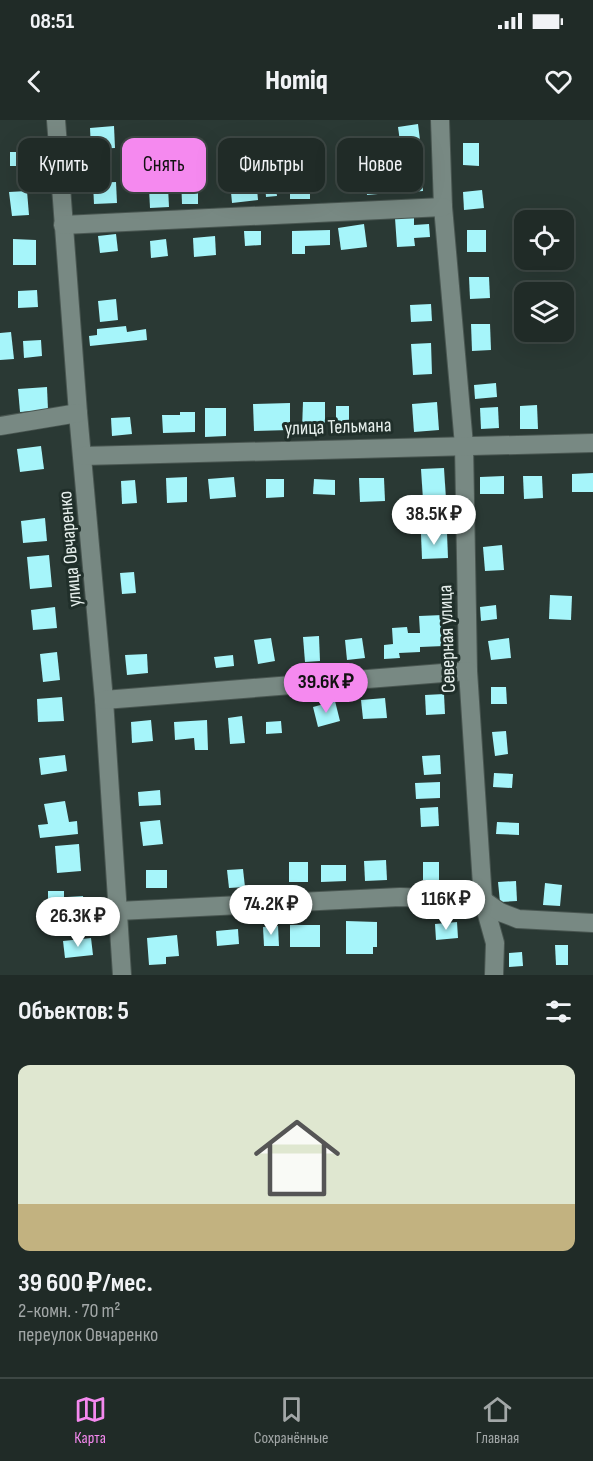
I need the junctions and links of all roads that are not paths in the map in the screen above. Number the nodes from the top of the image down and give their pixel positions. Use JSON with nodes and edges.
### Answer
{"nodes":[{"id":1,"x":56,"y":120,"type":"edge"},
{"id":2,"x":440,"y":120,"type":"edge"},
{"id":3,"x":443,"y":207,"type":"junction"},
{"id":4,"x":63,"y":225,"type":"junction"},
{"id":5,"x":78,"y":413,"type":"junction"},
{"id":6,"x":0,"y":426,"type":"edge"},
{"id":7,"x":593,"y":443,"type":"edge"},
{"id":8,"x":464,"y":445,"type":"junction"},
{"id":9,"x":83,"y":456,"type":"junction"},
{"id":10,"x":468,"y":671,"type":"junction"},
{"id":11,"x":104,"y":700,"type":"junction"},
{"id":12,"x":483,"y":900,"type":"junction"},
{"id":13,"x":118,"y":911,"type":"junction"},
{"id":14,"x":593,"y":923,"type":"edge"},
{"id":15,"x":122,"y":975,"type":"edge"},
{"id":16,"x":494,"y":975,"type":"edge"}],
"edges":[{"from":1,"to":4,"type":"street","name":"улица Овчаренко"},
{"from":2,"to":3,"type":"street","name":"Северная улица"},
{"from":3,"to":4,"type":"street"},
{"from":3,"to":8,"type":"street","name":"Северная улица"},
{"from":4,"to":5,"type":"street","name":"улица Овчаренко"},
{"from":5,"to":6,"type":"street"},
{"from":5,"to":9,"type":"street","name":"улица Овчаренко"},
{"from":7,"to":8,"type":"street","name":"улица Тельмана"},
{"from":8,"to":9,"type":"street","name":"улица Тельмана"},
{"from":8,"to":10,"type":"street","name":"Северная улица"},
{"from":9,"to":11,"type":"street","name":"улица Овчаренко"},
{"from":10,"to":11,"type":"street"},
{"from":10,"to":12,"type":"street","name":"Северная улица"},
{"from":11,"to":13,"type":"street","name":"улица Овчаренко"},
{"from":12,"to":13,"type":"street"},
{"from":12,"to":14,"type":"street"},
{"from":12,"to":16,"type":"street","name":"Северная улица"},
{"from":13,"to":15,"type":"street","name":"улица Овчаренко"}]}
